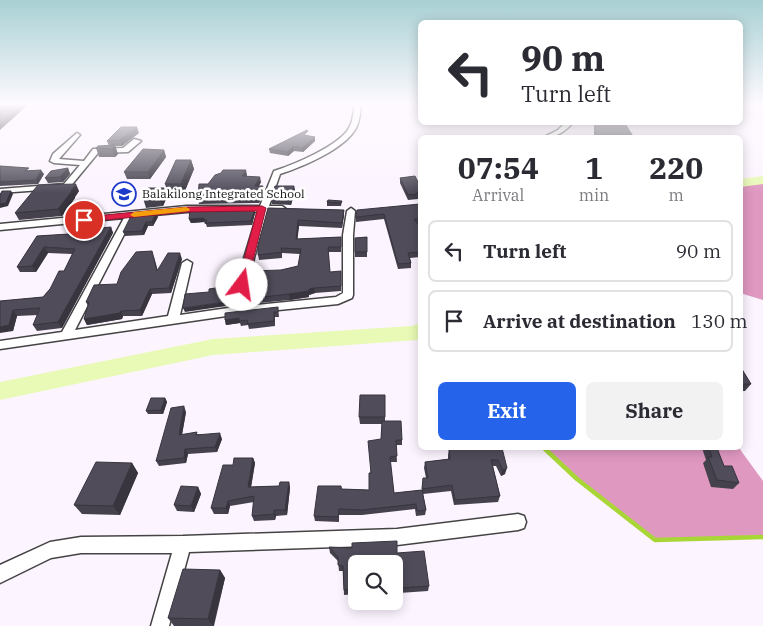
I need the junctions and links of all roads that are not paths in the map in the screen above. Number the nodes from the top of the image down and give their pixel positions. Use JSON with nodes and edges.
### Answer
{"nodes":[{"id":1,"x":348,"y":134,"type":"edge"},
{"id":2,"x":77,"y":135,"type":"dead end"},
{"id":3,"x":137,"y":141,"type":"dead end"},
{"id":4,"x":84,"y":163,"type":"junction"},
{"id":5,"x":0,"y":191,"type":"edge"},
{"id":6,"x":262,"y":208,"type":"junction"},
{"id":7,"x":291,"y":210,"type":"edge"},
{"id":8,"x":351,"y":211,"type":"dead end"},
{"id":9,"x":130,"y":215,"type":"junction"},
{"id":10,"x":0,"y":227,"type":"edge"},
{"id":11,"x":187,"y":263,"type":"dead end"},
{"id":12,"x":240,"y":310,"type":"junction"},
{"id":13,"x":173,"y":320,"type":"junction"},
{"id":14,"x":66,"y":335,"type":"junction"},
{"id":15,"x":0,"y":345,"type":"edge"},
{"id":16,"x":518,"y":522,"type":"dead end"},
{"id":17,"x":183,"y":544,"type":"junction"},
{"id":18,"x":0,"y":574,"type":"edge"},
{"id":19,"x":160,"y":626,"type":"edge"}],
"edges":[{"from":1,"to":6,"type":"street"},
{"from":2,"to":4,"type":"street"},
{"from":3,"to":4,"type":"street"},
{"from":4,"to":5,"type":"street"},
{"from":6,"to":7,"type":"street"},
{"from":6,"to":9,"type":"street"},
{"from":6,"to":12,"type":"street"},
{"from":8,"to":12,"type":"street"},
{"from":9,"to":10,"type":"street"},
{"from":9,"to":14,"type":"street"},
{"from":11,"to":13,"type":"street"},
{"from":12,"to":13,"type":"street"},
{"from":13,"to":14,"type":"street"},
{"from":14,"to":15,"type":"street"},
{"from":16,"to":17,"type":"street"},
{"from":17,"to":18,"type":"street"},
{"from":17,"to":19,"type":"street"}]}
